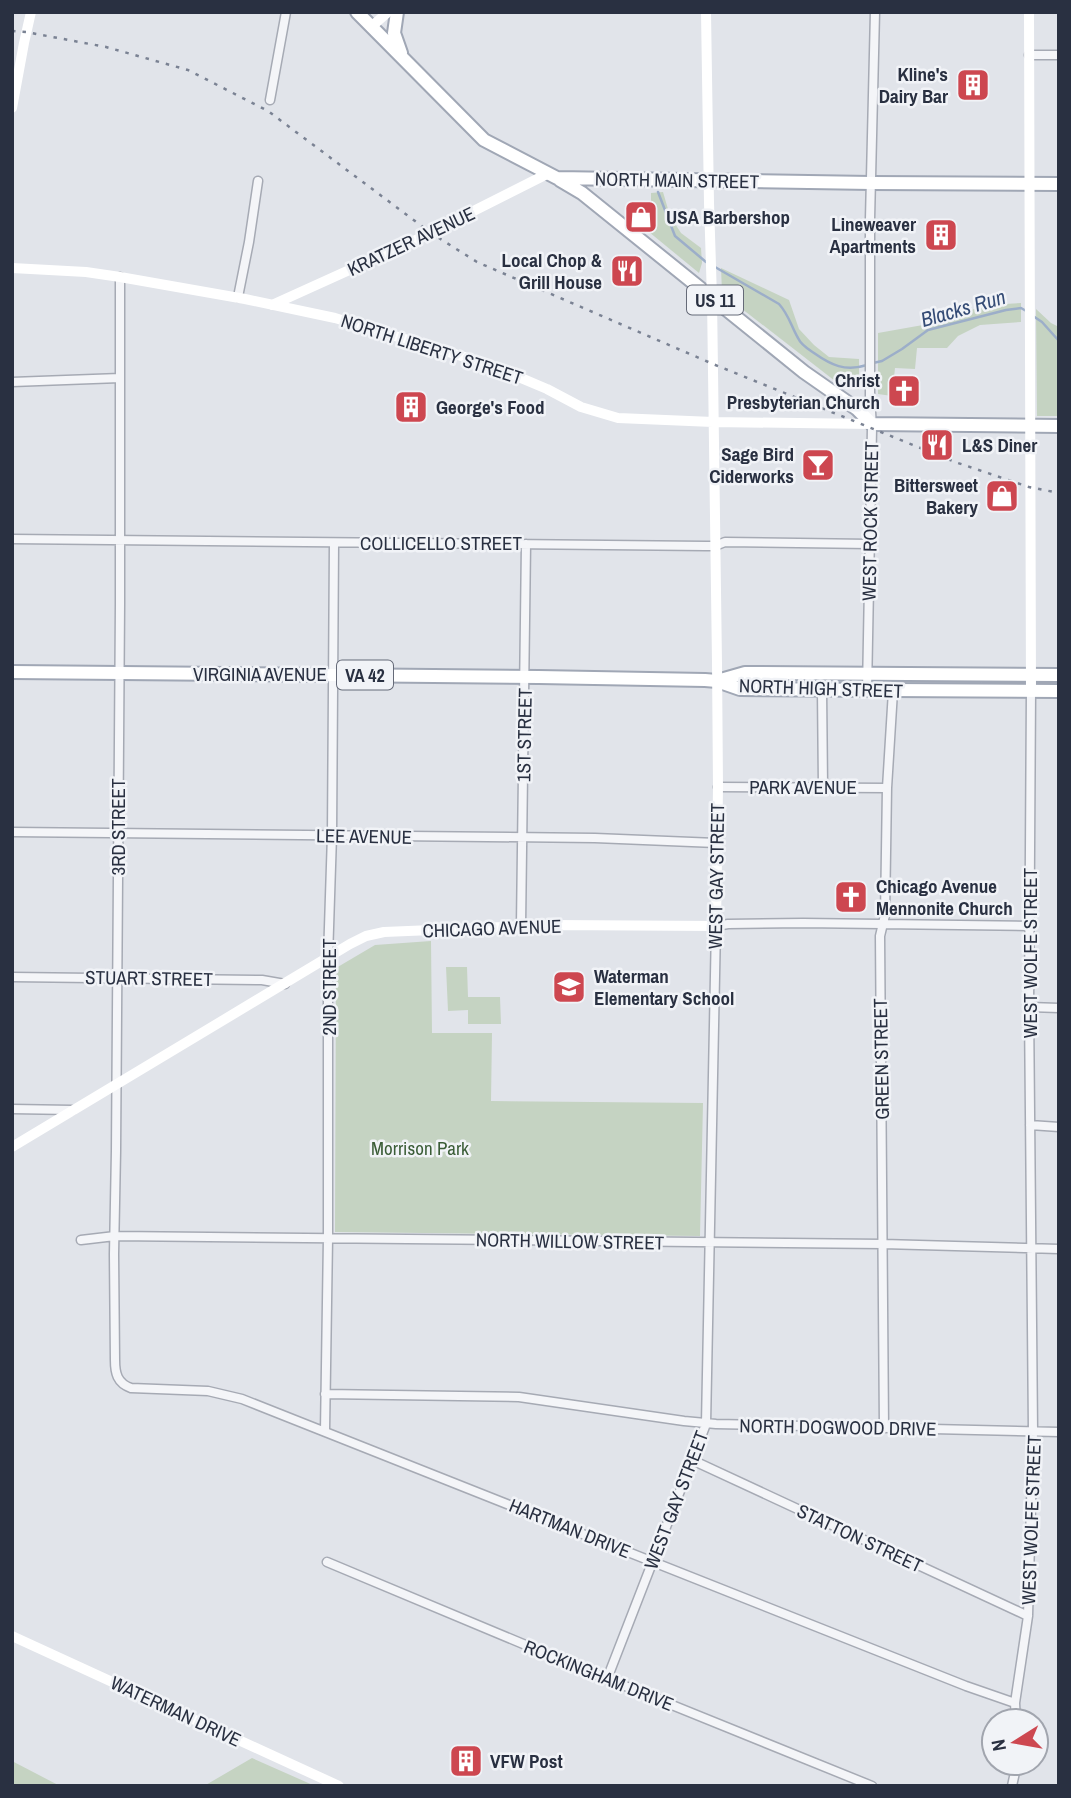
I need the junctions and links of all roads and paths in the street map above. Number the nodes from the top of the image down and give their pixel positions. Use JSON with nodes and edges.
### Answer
{"nodes":[{"id":1,"x":31,"y":12,"type":"edge"},
{"id":2,"x":286,"y":12,"type":"edge"},
{"id":3,"x":388,"y":12,"type":"edge"},
{"id":4,"x":397,"y":12,"type":"edge"},
{"id":5,"x":706,"y":12,"type":"edge"},
{"id":6,"x":875,"y":12,"type":"edge"},
{"id":7,"x":1029,"y":12,"type":"edge"},
{"id":8,"x":364,"y":17,"type":"edge"},
{"id":9,"x":1029,"y":55,"type":"junction"},
{"id":10,"x":1059,"y":55,"type":"edge"},
{"id":11,"x":404,"y":60,"type":"junction"},
{"id":12,"x":270,"y":100,"type":"dead end"},
{"id":13,"x":12,"y":108,"type":"edge"},
{"id":14,"x":552,"y":176,"type":"junction"},
{"id":15,"x":258,"y":181,"type":"dead end"},
{"id":16,"x":708,"y":181,"type":"junction"},
{"id":17,"x":871,"y":183,"type":"junction"},
{"id":18,"x":1030,"y":184,"type":"junction"},
{"id":19,"x":1059,"y":184,"type":"edge"},
{"id":20,"x":12,"y":268,"type":"edge"},
{"id":21,"x":120,"y":277,"type":"junction"},
{"id":22,"x":238,"y":297,"type":"junction"},
{"id":23,"x":712,"y":298,"type":"junction"},
{"id":24,"x":272,"y":305,"type":"junction"},
{"id":25,"x":120,"y":378,"type":"junction"},
{"id":26,"x":12,"y":382,"type":"edge"},
{"id":27,"x":713,"y":422,"type":"junction"},
{"id":28,"x":872,"y":424,"type":"junction"},
{"id":29,"x":1029,"y":426,"type":"junction"},
{"id":30,"x":1059,"y":426,"type":"edge"},
{"id":31,"x":12,"y":539,"type":"edge"},
{"id":32,"x":121,"y":540,"type":"junction"},
{"id":33,"x":334,"y":543,"type":"junction"},
{"id":34,"x":526,"y":544,"type":"junction"},
{"id":35,"x":870,"y":544,"type":"junction"},
{"id":36,"x":715,"y":546,"type":"junction"},
{"id":37,"x":12,"y":672,"type":"edge"},
{"id":38,"x":120,"y":673,"type":"junction"},
{"id":39,"x":868,"y":674,"type":"junction"},
{"id":40,"x":1031,"y":674,"type":"junction"},
{"id":41,"x":333,"y":675,"type":"junction"},
{"id":42,"x":1059,"y":675,"type":"edge"},
{"id":43,"x":524,"y":677,"type":"junction"},
{"id":44,"x":717,"y":681,"type":"junction"},
{"id":45,"x":822,"y":690,"type":"junction"},
{"id":46,"x":867,"y":691,"type":"junction"},
{"id":47,"x":894,"y":691,"type":"junction"},
{"id":48,"x":1031,"y":691,"type":"junction"},
{"id":49,"x":1059,"y":691,"type":"edge"},
{"id":50,"x":718,"y":787,"type":"junction"},
{"id":51,"x":823,"y":787,"type":"junction"},
{"id":52,"x":887,"y":788,"type":"junction"},
{"id":53,"x":12,"y":832,"type":"edge"},
{"id":54,"x":118,"y":833,"type":"junction"},
{"id":55,"x":332,"y":835,"type":"junction"},
{"id":56,"x":522,"y":838,"type":"junction"},
{"id":57,"x":716,"y":843,"type":"junction"},
{"id":58,"x":883,"y":924,"type":"junction"},
{"id":59,"x":521,"y":926,"type":"junction"},
{"id":60,"x":716,"y":926,"type":"junction"},
{"id":61,"x":1030,"y":926,"type":"junction"},
{"id":62,"x":328,"y":958,"type":"junction"},
{"id":63,"x":12,"y":977,"type":"edge"},
{"id":64,"x":117,"y":978,"type":"junction"},
{"id":65,"x":285,"y":984,"type":"junction"},
{"id":66,"x":1029,"y":1007,"type":"junction"},
{"id":67,"x":1059,"y":1008,"type":"edge"},
{"id":68,"x":116,"y":1085,"type":"junction"},
{"id":69,"x":12,"y":1109,"type":"edge"},
{"id":70,"x":75,"y":1110,"type":"junction"},
{"id":71,"x":1030,"y":1125,"type":"junction"},
{"id":72,"x":1059,"y":1127,"type":"edge"},
{"id":73,"x":12,"y":1147,"type":"edge"},
{"id":74,"x":115,"y":1236,"type":"junction"},
{"id":75,"x":328,"y":1238,"type":"junction"},
{"id":76,"x":80,"y":1240,"type":"dead end"},
{"id":77,"x":710,"y":1243,"type":"junction"},
{"id":78,"x":883,"y":1244,"type":"junction"},
{"id":79,"x":1032,"y":1248,"type":"junction"},
{"id":80,"x":1059,"y":1249,"type":"edge"},
{"id":81,"x":325,"y":1394,"type":"junction"},
{"id":82,"x":242,"y":1399,"type":"joint"},
{"id":83,"x":706,"y":1424,"type":"junction"},
{"id":84,"x":884,"y":1428,"type":"junction"},
{"id":85,"x":325,"y":1431,"type":"junction"},
{"id":86,"x":1033,"y":1431,"type":"junction"},
{"id":87,"x":1059,"y":1432,"type":"edge"},
{"id":88,"x":692,"y":1460,"type":"junction"},
{"id":89,"x":653,"y":1561,"type":"junction"},
{"id":90,"x":327,"y":1562,"type":"dead end"},
{"id":91,"x":1028,"y":1616,"type":"junction"},
{"id":92,"x":12,"y":1636,"type":"edge"},
{"id":93,"x":607,"y":1679,"type":"junction"},
{"id":94,"x":1015,"y":1703,"type":"junction"},
{"id":95,"x":1015,"y":1707,"type":"edge"},
{"id":96,"x":339,"y":1786,"type":"edge"},
{"id":97,"x":872,"y":1786,"type":"edge"}],
"edges":[{"from":1,"to":13,"type":"street"},
{"from":2,"to":12,"type":"street"},
{"from":3,"to":8,"type":"street"},
{"from":4,"to":11,"type":"main road"},
{"from":5,"to":16,"type":"street","name":"WEST GAY STREET"},
{"from":6,"to":17,"type":"street","name":"WEST ROCK STREET"},
{"from":7,"to":9,"type":"street","name":"WEST WOLFE STREET"},
{"from":8,"to":11,"type":"main road","name":"NORTH MAIN STREET","number":"US 11"},
{"from":9,"to":10,"type":"street"},
{"from":9,"to":18,"type":"street","name":"WEST WOLFE STREET"},
{"from":11,"to":14,"type":"main road","name":"NORTH MAIN STREET","number":"US 11"},
{"from":14,"to":16,"type":"main road","name":"NORTH MAIN STREET","number":"US 11"},
{"from":14,"to":23,"type":"main road","number":"US 11"},
{"from":14,"to":24,"type":"street","name":"KRATZER AVENUE"},
{"from":15,"to":22,"type":"street"},
{"from":16,"to":17,"type":"main road","name":"NORTH MAIN STREET","number":"US 11"},
{"from":16,"to":23,"type":"street","name":"WEST GAY STREET"},
{"from":17,"to":18,"type":"main road","name":"NORTH MAIN STREET","number":"US 11"},
{"from":17,"to":28,"type":"street","name":"WEST ROCK STREET"},
{"from":18,"to":19,"type":"main road","name":"NORTH MAIN STREET","number":"US 11"},
{"from":18,"to":29,"type":"street","name":"WEST WOLFE STREET"},
{"from":20,"to":21,"type":"street","name":"NORTH LIBERTY STREET"},
{"from":21,"to":22,"type":"street","name":"NORTH LIBERTY STREET"},
{"from":21,"to":25,"type":"street","name":"3RD STREET"},
{"from":22,"to":24,"type":"street","name":"NORTH LIBERTY STREET"},
{"from":23,"to":27,"type":"street","name":"WEST GAY STREET"},
{"from":23,"to":28,"type":"main road","number":"US 11"},
{"from":24,"to":27,"type":"street","name":"NORTH LIBERTY STREET"},
{"from":25,"to":26,"type":"street"},
{"from":25,"to":32,"type":"street","name":"3RD STREET"},
{"from":27,"to":28,"type":"street","name":"NORTH LIBERTY STREET"},
{"from":27,"to":36,"type":"street","name":"WEST GAY STREET"},
{"from":28,"to":29,"type":"main road","name":"NORTH LIBERTY STREET"},
{"from":28,"to":35,"type":"street","name":"WEST ROCK STREET"},
{"from":29,"to":30,"type":"main road","name":"NORTH LIBERTY STREET"},
{"from":29,"to":40,"type":"street","name":"WEST WOLFE STREET"},
{"from":31,"to":32,"type":"street","name":"COLLICELLO STREET"},
{"from":32,"to":33,"type":"street","name":"COLLICELLO STREET"},
{"from":32,"to":38,"type":"street","name":"3RD STREET"},
{"from":33,"to":34,"type":"street","name":"COLLICELLO STREET"},
{"from":33,"to":41,"type":"street","name":"2ND STREET"},
{"from":34,"to":36,"type":"street","name":"COLLICELLO STREET"},
{"from":34,"to":43,"type":"street","name":"1ST STREET"},
{"from":35,"to":36,"type":"street","name":"COLLICELLO STREET"},
{"from":35,"to":39,"type":"street","name":"WEST ROCK STREET"},
{"from":36,"to":44,"type":"street","name":"WEST GAY STREET"},
{"from":37,"to":38,"type":"main road","name":"VIRGINIA AVENUE","number":"VA 42"},
{"from":38,"to":41,"type":"main road","name":"VIRGINIA AVENUE","number":"VA 42"},
{"from":38,"to":54,"type":"street","name":"3RD STREET"},
{"from":39,"to":40,"type":"main road","name":"NORTH HIGH STREET","number":"VA 42"},
{"from":39,"to":44,"type":"main road","name":"NORTH HIGH STREET","number":"VA 42"},
{"from":39,"to":46,"type":"street","name":"WEST ROCK STREET"},
{"from":40,"to":42,"type":"main road","name":"NORTH HIGH STREET","number":"VA 42"},
{"from":40,"to":48,"type":"street","name":"WEST WOLFE STREET"},
{"from":41,"to":43,"type":"main road","name":"VIRGINIA AVENUE","number":"VA 42"},
{"from":41,"to":55,"type":"street","name":"2ND STREET"},
{"from":43,"to":44,"type":"main road","name":"VIRGINIA AVENUE","number":"VA 42"},
{"from":43,"to":56,"type":"street","name":"1ST STREET"},
{"from":44,"to":45,"type":"main road","name":"NORTH HIGH STREET","number":"VA 42"},
{"from":44,"to":50,"type":"street","name":"WEST GAY STREET"},
{"from":45,"to":46,"type":"main road","name":"NORTH HIGH STREET","number":"VA 42"},
{"from":45,"to":51,"type":"street"},
{"from":46,"to":47,"type":"main road","name":"NORTH HIGH STREET","number":"VA 42"},
{"from":47,"to":48,"type":"main road","name":"NORTH HIGH STREET","number":"VA 42"},
{"from":47,"to":52,"type":"street","name":"GREEN STREET"},
{"from":48,"to":49,"type":"main road","name":"NORTH HIGH STREET","number":"VA 42"},
{"from":48,"to":61,"type":"street","name":"WEST WOLFE STREET"},
{"from":50,"to":51,"type":"street","name":"PARK AVENUE"},
{"from":50,"to":57,"type":"street","name":"WEST GAY STREET"},
{"from":51,"to":52,"type":"street","name":"PARK AVENUE"},
{"from":52,"to":58,"type":"street","name":"GREEN STREET"},
{"from":53,"to":54,"type":"street","name":"LEE AVENUE"},
{"from":54,"to":55,"type":"street","name":"LEE AVENUE"},
{"from":54,"to":64,"type":"street","name":"3RD STREET"},
{"from":55,"to":56,"type":"street","name":"LEE AVENUE"},
{"from":55,"to":62,"type":"street","name":"2ND STREET"},
{"from":56,"to":57,"type":"street","name":"LEE AVENUE"},
{"from":56,"to":59,"type":"street","name":"1ST STREET"},
{"from":57,"to":60,"type":"street","name":"WEST GAY STREET"},
{"from":58,"to":60,"type":"street","name":"CHICAGO AVENUE"},
{"from":58,"to":61,"type":"street","name":"CHICAGO AVENUE"},
{"from":58,"to":78,"type":"street","name":"GREEN STREET"},
{"from":59,"to":60,"type":"street","name":"CHICAGO AVENUE"},
{"from":59,"to":62,"type":"street","name":"CHICAGO AVENUE"},
{"from":60,"to":77,"type":"street","name":"WEST GAY STREET"},
{"from":61,"to":66,"type":"street","name":"WEST WOLFE STREET"},
{"from":62,"to":65,"type":"street","name":"CHICAGO AVENUE"},
{"from":62,"to":75,"type":"street","name":"2ND STREET"},
{"from":63,"to":64,"type":"street","name":"STUART STREET"},
{"from":64,"to":65,"type":"street","name":"STUART STREET"},
{"from":64,"to":68,"type":"street","name":"3RD STREET"},
{"from":65,"to":68,"type":"street","name":"CHICAGO AVENUE"},
{"from":66,"to":67,"type":"street"},
{"from":66,"to":71,"type":"street","name":"WEST WOLFE STREET"},
{"from":68,"to":70,"type":"street","name":"CHICAGO AVENUE"},
{"from":68,"to":74,"type":"street","name":"3RD STREET"},
{"from":69,"to":70,"type":"street"},
{"from":70,"to":73,"type":"street","name":"CHICAGO AVENUE"},
{"from":71,"to":72,"type":"street"},
{"from":71,"to":79,"type":"street","name":"WEST WOLFE STREET"},
{"from":74,"to":75,"type":"street","name":"NORTH WILLOW STREET"},
{"from":74,"to":76,"type":"street","name":"NORTH WILLOW STREET"},
{"from":74,"to":82,"type":"street","name":"3RD STREET"},
{"from":75,"to":77,"type":"street","name":"NORTH WILLOW STREET"},
{"from":75,"to":81,"type":"street","name":"2ND STREET"},
{"from":77,"to":78,"type":"street","name":"NORTH WILLOW STREET"},
{"from":77,"to":83,"type":"street","name":"WEST GAY STREET"},
{"from":78,"to":79,"type":"street","name":"NORTH WILLOW STREET"},
{"from":78,"to":84,"type":"street","name":"GREEN STREET"},
{"from":79,"to":80,"type":"street","name":"NORTH WILLOW STREET"},
{"from":79,"to":86,"type":"street","name":"WEST WOLFE STREET"},
{"from":81,"to":83,"type":"street","name":"NORTH DOGWOOD DRIVE"},
{"from":81,"to":85,"type":"street","name":"2ND STREET"},
{"from":82,"to":85,"type":"street","name":"HARTMAN DRIVE"},
{"from":83,"to":84,"type":"street","name":"NORTH DOGWOOD DRIVE"},
{"from":83,"to":88,"type":"street","name":"WEST GAY STREET"},
{"from":84,"to":86,"type":"street","name":"NORTH DOGWOOD DRIVE"},
{"from":85,"to":89,"type":"street","name":"HARTMAN DRIVE"},
{"from":86,"to":87,"type":"street","name":"NORTH DOGWOOD DRIVE"},
{"from":86,"to":91,"type":"street","name":"WEST WOLFE STREET"},
{"from":88,"to":89,"type":"street","name":"WEST GAY STREET"},
{"from":88,"to":91,"type":"street","name":"STATTON STREET"},
{"from":89,"to":93,"type":"street","name":"WEST GAY STREET"},
{"from":89,"to":94,"type":"street","name":"HARTMAN DRIVE"},
{"from":90,"to":93,"type":"street","name":"ROCKINGHAM DRIVE"},
{"from":91,"to":94,"type":"street","name":"WEST WOLFE STREET"},
{"from":92,"to":96,"type":"street","name":"WATERMAN DRIVE"},
{"from":93,"to":97,"type":"street","name":"ROCKINGHAM DRIVE"},
{"from":94,"to":95,"type":"street","name":"WEST WOLFE STREET"}]}
